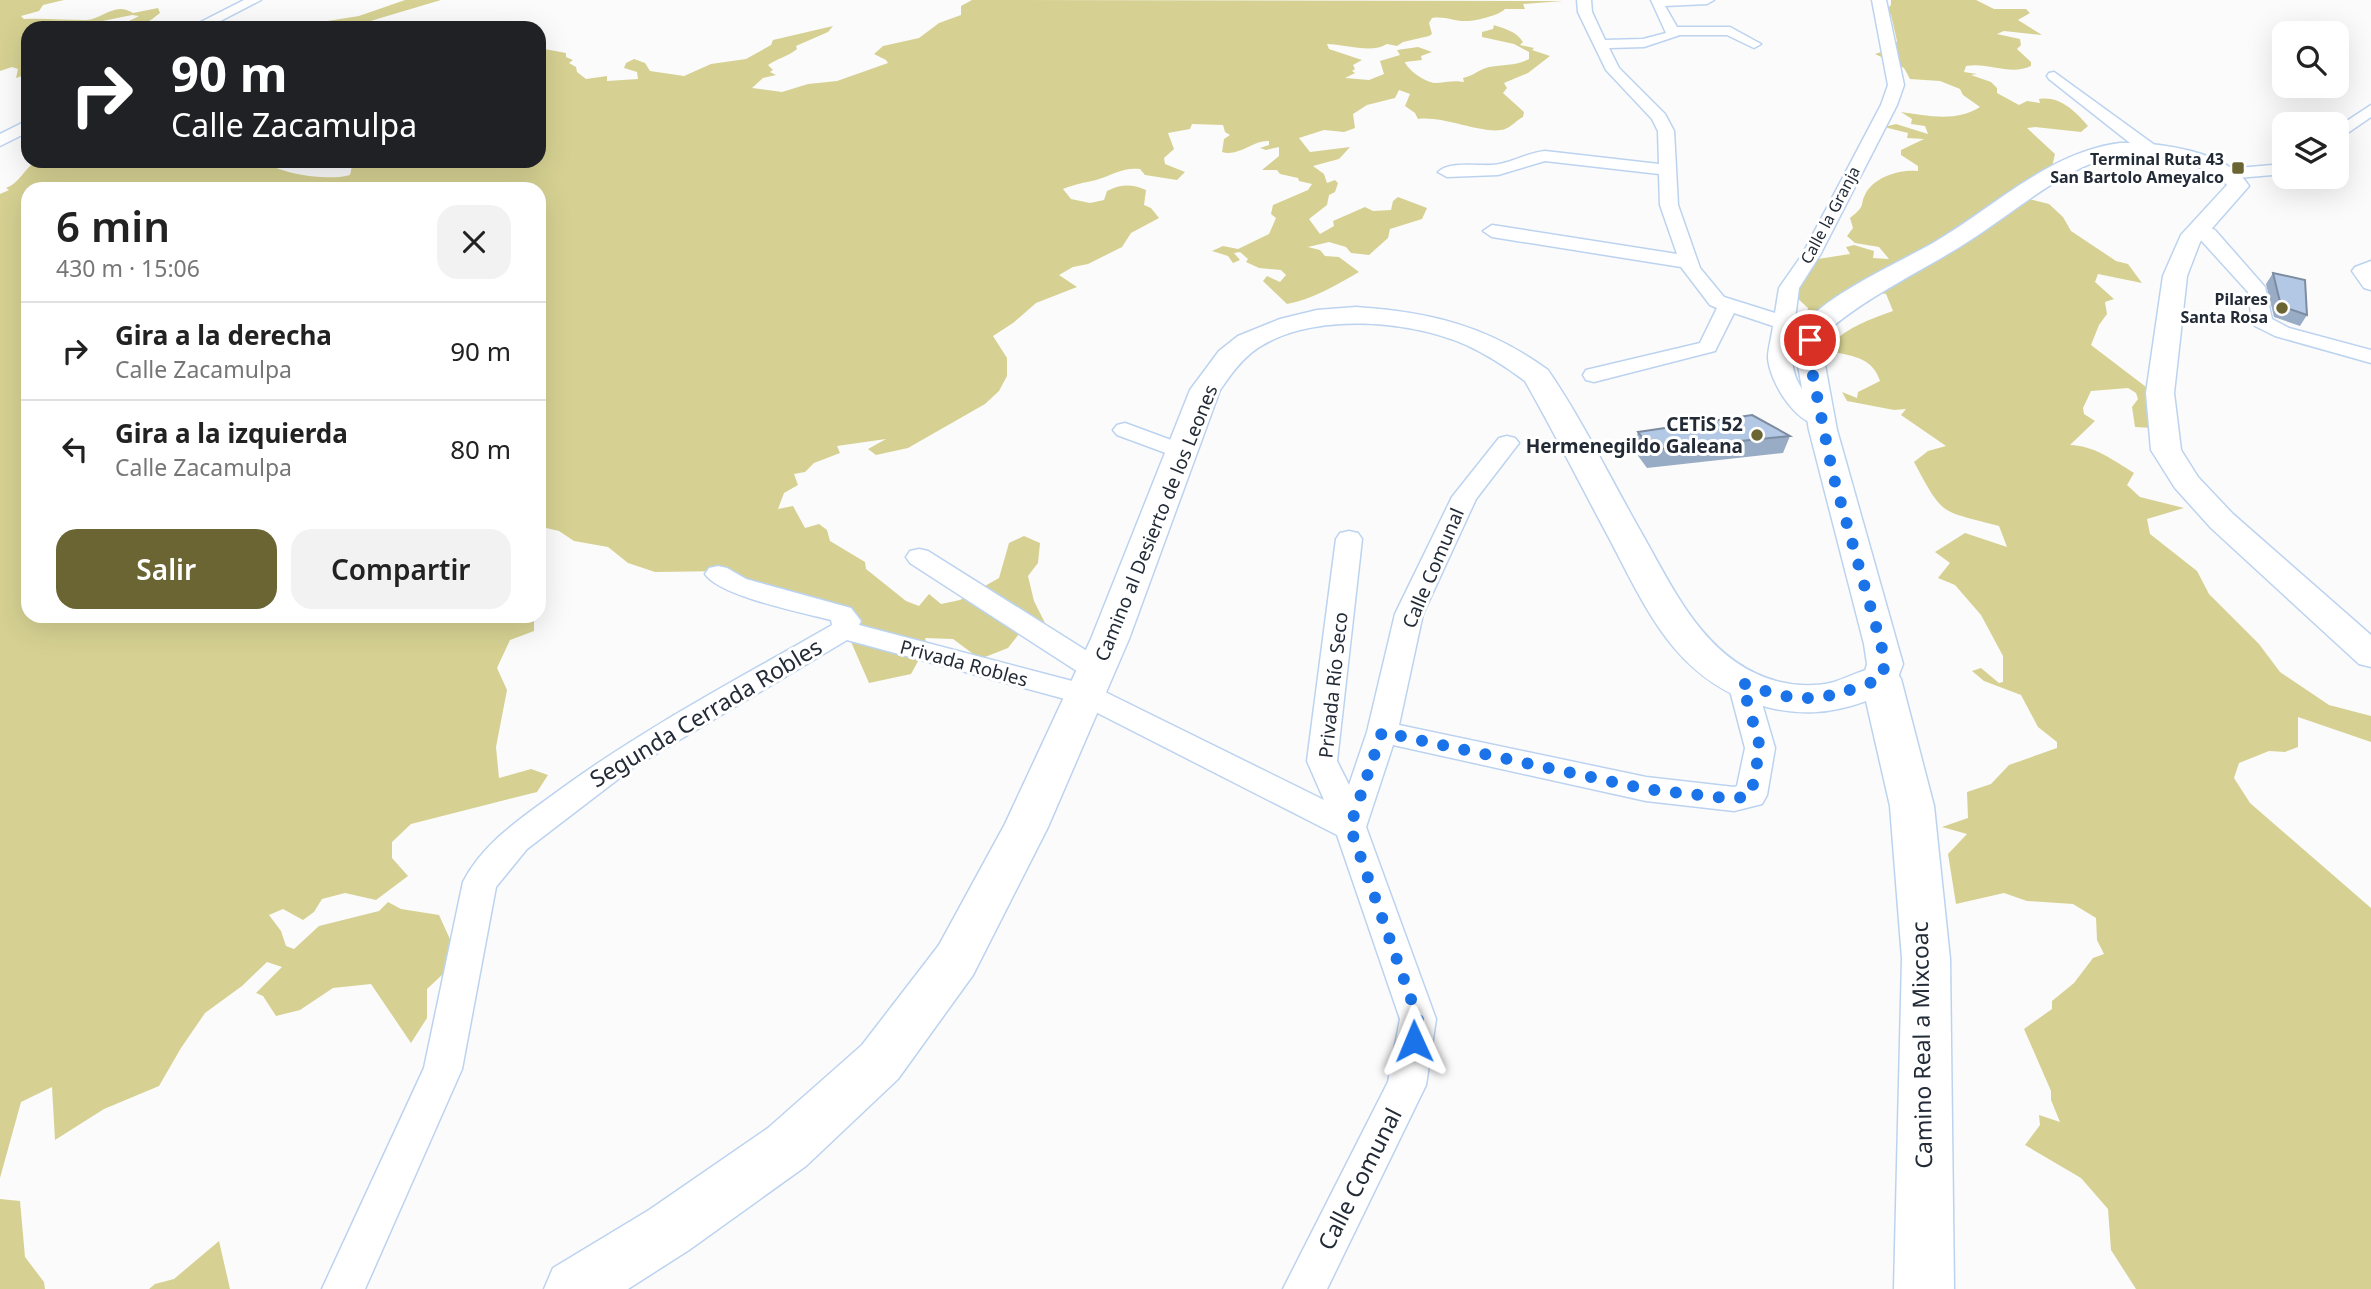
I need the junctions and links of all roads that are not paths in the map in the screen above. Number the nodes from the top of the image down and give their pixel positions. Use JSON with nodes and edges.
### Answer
{"nodes":[{"id":1,"x":254,"y":0,"type":"edge"},
{"id":2,"x":1584,"y":0,"type":"edge"},
{"id":3,"x":1707,"y":0,"type":"edge"},
{"id":4,"x":1879,"y":0,"type":"edge"},
{"id":5,"x":210,"y":21,"type":"edge"},
{"id":6,"x":1673,"y":31,"type":"junction"},
{"id":7,"x":1601,"y":44,"type":"junction"},
{"id":8,"x":1754,"y":44,"type":"dead end"},
{"id":9,"x":2054,"y":76,"type":"dead end"},
{"id":10,"x":2371,"y":110,"type":"edge"},
{"id":11,"x":2349,"y":126,"type":"edge"},
{"id":12,"x":21,"y":129,"type":"edge"},
{"id":13,"x":0,"y":141,"type":"edge"},
{"id":14,"x":2150,"y":150,"type":"junction"},
{"id":15,"x":1667,"y":170,"type":"junction"},
{"id":16,"x":2272,"y":170,"type":"edge"},
{"id":17,"x":1447,"y":172,"type":"dead end"},
{"id":18,"x":2226,"y":174,"type":"junction"},
{"id":19,"x":2198,"y":227,"type":"junction"},
{"id":20,"x":1492,"y":231,"type":"dead end"},
{"id":21,"x":1688,"y":262,"type":"junction"},
{"id":22,"x":2371,"y":267,"type":"edge"},
{"id":23,"x":2371,"y":284,"type":"edge"},
{"id":24,"x":1729,"y":307,"type":"junction"},
{"id":25,"x":1783,"y":323,"type":"junction"},
{"id":26,"x":1812,"y":330,"type":"junction"},
{"id":27,"x":2365,"y":353,"type":"edge"},
{"id":28,"x":1594,"y":375,"type":"dead end"},
{"id":29,"x":1821,"y":419,"type":"junction"},
{"id":30,"x":1125,"y":430,"type":"dead end"},
{"id":31,"x":1507,"y":443,"type":"dead end"},
{"id":32,"x":1182,"y":452,"type":"junction"},
{"id":33,"x":1349,"y":539,"type":"dead end"},
{"id":34,"x":919,"y":557,"type":"dead end"},
{"id":35,"x":727,"y":579,"type":"dead end"},
{"id":36,"x":846,"y":625,"type":"junction"},
{"id":37,"x":2371,"y":655,"type":"edge"},
{"id":38,"x":1881,"y":679,"type":"junction"},
{"id":39,"x":1091,"y":682,"type":"junction"},
{"id":40,"x":1742,"y":683,"type":"junction"},
{"id":41,"x":1382,"y":732,"type":"junction"},
{"id":42,"x":1350,"y":827,"type":"junction"},
{"id":43,"x":343,"y":1289,"type":"edge"},
{"id":44,"x":574,"y":1289,"type":"edge"},
{"id":45,"x":1304,"y":1289,"type":"edge"},
{"id":46,"x":1924,"y":1289,"type":"edge"}],
"edges":[{"from":1,"to":5,"type":"street"},
{"from":2,"to":7,"type":"street"},
{"from":3,"to":6,"type":"street"},
{"from":4,"to":25,"type":"street","name":"Calle la Granja"},
{"from":6,"to":7,"type":"street"},
{"from":6,"to":8,"type":"street"},
{"from":7,"to":15,"type":"street"},
{"from":9,"to":14,"type":"street"},
{"from":10,"to":11,"type":"street"},
{"from":12,"to":13,"type":"street"},
{"from":14,"to":18,"type":"street"},
{"from":14,"to":26,"type":"street"},
{"from":15,"to":17,"type":"street"},
{"from":15,"to":21,"type":"street"},
{"from":16,"to":18,"type":"street"},
{"from":18,"to":19,"type":"street"},
{"from":19,"to":27,"type":"street"},
{"from":19,"to":37,"type":"street"},
{"from":20,"to":21,"type":"street"},
{"from":21,"to":24,"type":"street"},
{"from":22,"to":23,"type":"street"},
{"from":24,"to":25,"type":"street"},
{"from":24,"to":28,"type":"street"},
{"from":25,"to":26,"type":"street"},
{"from":25,"to":29,"type":"street","name":"Calle la Granja"},
{"from":26,"to":29,"type":"street"},
{"from":29,"to":38,"type":"street"},
{"from":30,"to":32,"type":"street"},
{"from":31,"to":41,"type":"street","name":"Calle Comunal"},
{"from":32,"to":39,"type":"main road","name":"Camino al Desierto de los Leones"},
{"from":32,"to":40,"type":"main road","name":"Camino al Desierto de los Leones"},
{"from":33,"to":42,"type":"street","name":"Privada Río Seco"},
{"from":34,"to":39,"type":"street"},
{"from":35,"to":36,"type":"street","name":"Privada Robles"},
{"from":36,"to":39,"type":"street","name":"Privada Robles"},
{"from":36,"to":43,"type":"street","name":"Segunda Cerrada Robles"},
{"from":38,"to":40,"type":"main road","name":"Camino al Desierto de los Leones"},
{"from":38,"to":46,"type":"main road","name":"Camino Real a Mixcoac"},
{"from":39,"to":42,"type":"street"},
{"from":39,"to":44,"type":"main road","name":"Camino al Desierto de los Leones"},
{"from":40,"to":41,"type":"street"},
{"from":41,"to":42,"type":"street","name":"Calle Comunal"},
{"from":42,"to":45,"type":"street","name":"Calle Comunal"}]}
